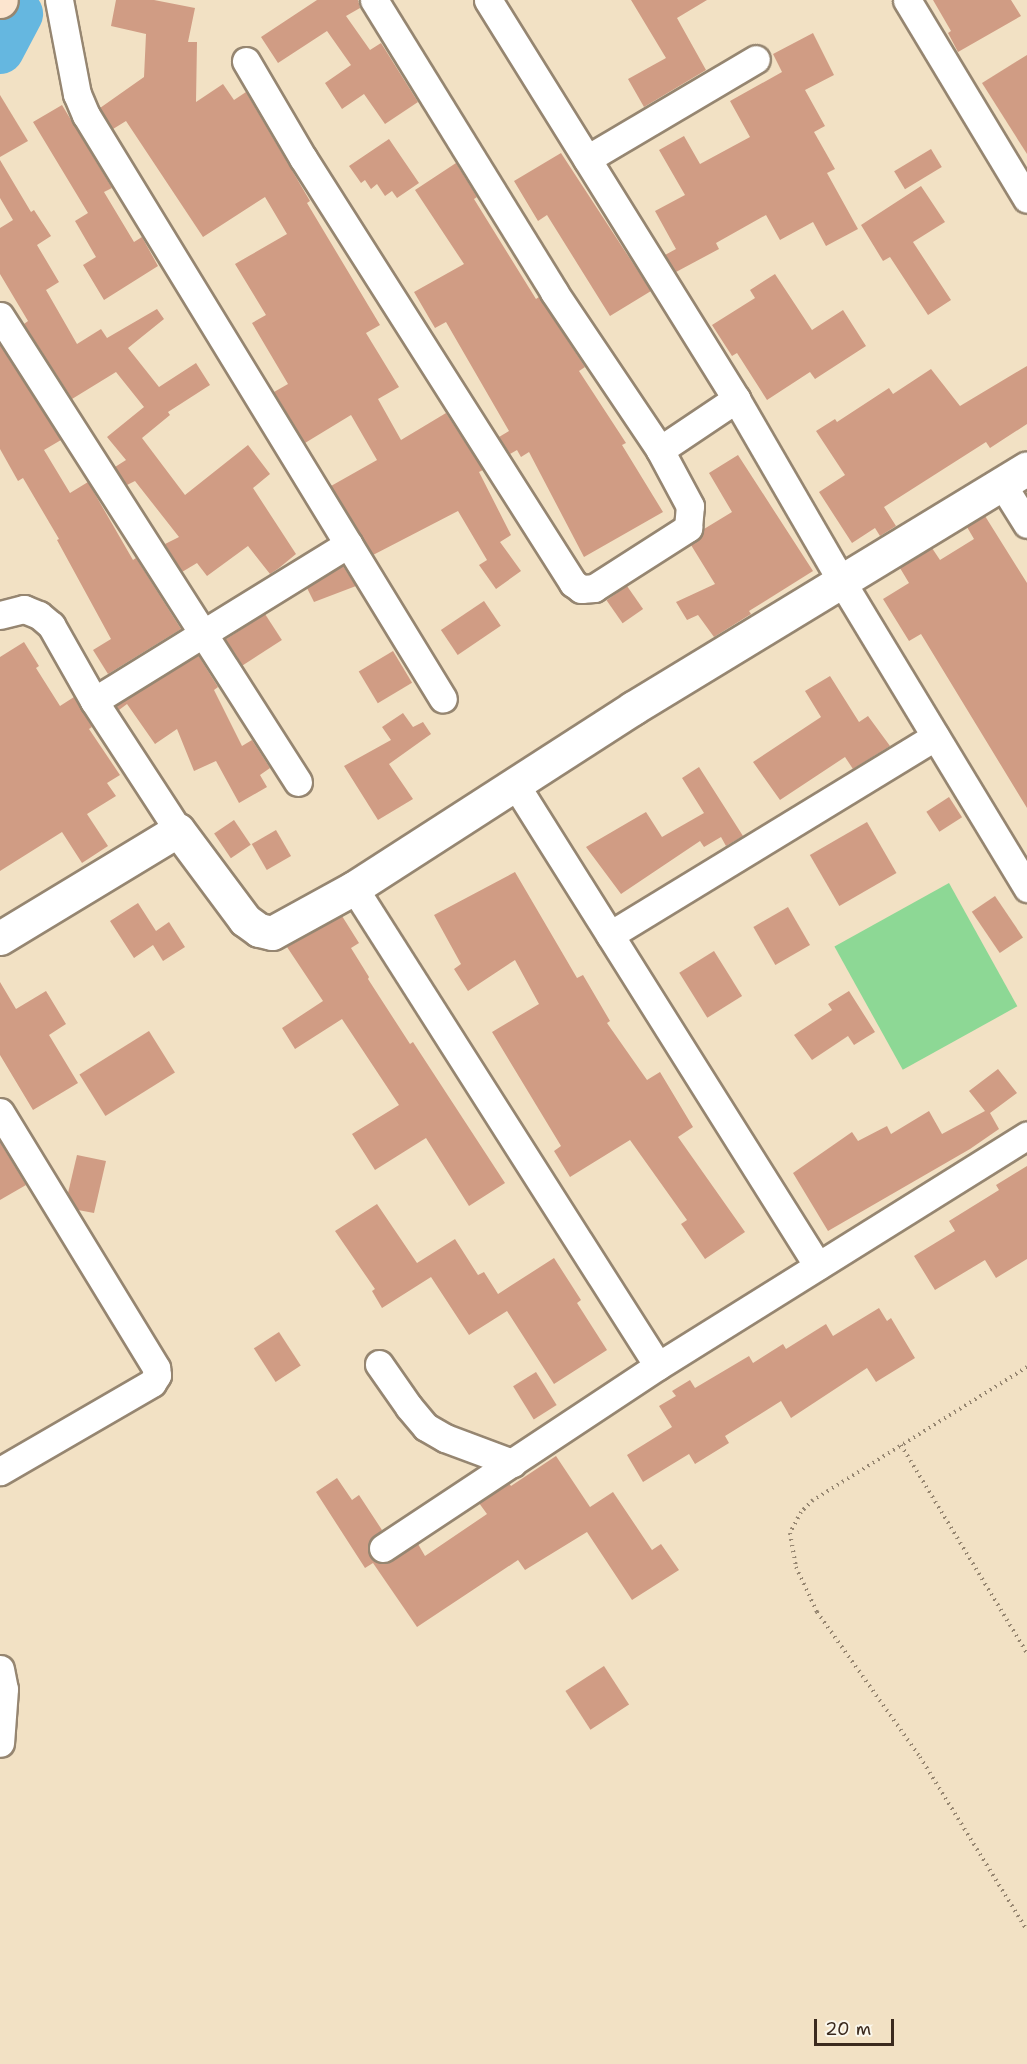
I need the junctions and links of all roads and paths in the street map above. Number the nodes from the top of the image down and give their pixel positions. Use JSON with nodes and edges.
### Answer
{"nodes":[{"id":1,"x":59,"y":0,"type":"edge"},
{"id":2,"x":374,"y":0,"type":"edge"},
{"id":3,"x":488,"y":0,"type":"edge"},
{"id":4,"x":907,"y":0,"type":"edge"},
{"id":5,"x":756,"y":58,"type":"dead end"},
{"id":6,"x":246,"y":61,"type":"dead end"},
{"id":7,"x":587,"y":159,"type":"junction"},
{"id":8,"x":1027,"y":199,"type":"edge"},
{"id":9,"x":0,"y":316,"type":"edge"},
{"id":10,"x":736,"y":399,"type":"junction"},
{"id":11,"x":660,"y":450,"type":"junction"},
{"id":12,"x":1014,"y":476,"type":"edge"},
{"id":13,"x":1027,"y":524,"type":"edge"},
{"id":14,"x":348,"y":544,"type":"junction"},
{"id":15,"x":842,"y":582,"type":"junction"},
{"id":16,"x":0,"y":615,"type":"edge"},
{"id":17,"x":201,"y":633,"type":"junction"},
{"id":18,"x":443,"y":699,"type":"dead end"},
{"id":19,"x":94,"y":701,"type":"junction"},
{"id":20,"x":935,"y":737,"type":"junction"},
{"id":21,"x":298,"y":782,"type":"dead end"},
{"id":22,"x":515,"y":784,"type":"junction"},
{"id":23,"x":178,"y":830,"type":"junction"},
{"id":24,"x":354,"y":888,"type":"junction"},
{"id":25,"x":1027,"y":888,"type":"edge"},
{"id":26,"x":610,"y":935,"type":"junction"},
{"id":27,"x":0,"y":938,"type":"edge"},
{"id":28,"x":0,"y":1112,"type":"edge"},
{"id":29,"x":1027,"y":1135,"type":"edge"},
{"id":30,"x":818,"y":1266,"type":"junction"},
{"id":31,"x":379,"y":1364,"type":"dead end"},
{"id":32,"x":658,"y":1366,"type":"junction"},
{"id":33,"x":1025,"y":1368,"type":"edge"},
{"id":34,"x":1027,"y":1375,"type":"edge"},
{"id":35,"x":901,"y":1445,"type":"junction"},
{"id":36,"x":512,"y":1463,"type":"junction"},
{"id":37,"x":0,"y":1471,"type":"edge"},
{"id":38,"x":383,"y":1548,"type":"dead end"},
{"id":39,"x":1027,"y":1653,"type":"edge"},
{"id":40,"x":0,"y":1669,"type":"edge"},
{"id":41,"x":0,"y":1743,"type":"edge"},
{"id":42,"x":1027,"y":1930,"type":"edge"}],
"edges":[{"from":1,"to":14,"type":"street"},
{"from":2,"to":11,"type":"street"},
{"from":3,"to":7,"type":"street"},
{"from":4,"to":8,"type":"street"},
{"from":5,"to":7,"type":"street"},
{"from":6,"to":11,"type":"street"},
{"from":7,"to":10,"type":"street"},
{"from":9,"to":17,"type":"street"},
{"from":10,"to":11,"type":"street"},
{"from":10,"to":15,"type":"street"},
{"from":12,"to":13,"type":"street"},
{"from":12,"to":15,"type":"street"},
{"from":14,"to":17,"type":"street"},
{"from":14,"to":18,"type":"street"},
{"from":15,"to":20,"type":"street"},
{"from":15,"to":22,"type":"street"},
{"from":16,"to":19,"type":"street"},
{"from":17,"to":19,"type":"street"},
{"from":17,"to":21,"type":"street"},
{"from":19,"to":23,"type":"street"},
{"from":20,"to":25,"type":"street"},
{"from":20,"to":26,"type":"street"},
{"from":22,"to":24,"type":"street"},
{"from":22,"to":26,"type":"street"},
{"from":23,"to":24,"type":"street"},
{"from":23,"to":27,"type":"street"},
{"from":24,"to":32,"type":"street"},
{"from":26,"to":30,"type":"street"},
{"from":28,"to":37,"type":"street"},
{"from":29,"to":30,"type":"street"},
{"from":30,"to":32,"type":"street"},
{"from":31,"to":36,"type":"street"},
{"from":32,"to":36,"type":"street"},
{"from":33,"to":34,"type":"path"},
{"from":33,"to":35,"type":"path"},
{"from":35,"to":39,"type":"path"},
{"from":35,"to":42,"type":"path"},
{"from":36,"to":38,"type":"street"},
{"from":40,"to":41,"type":"street"}]}
